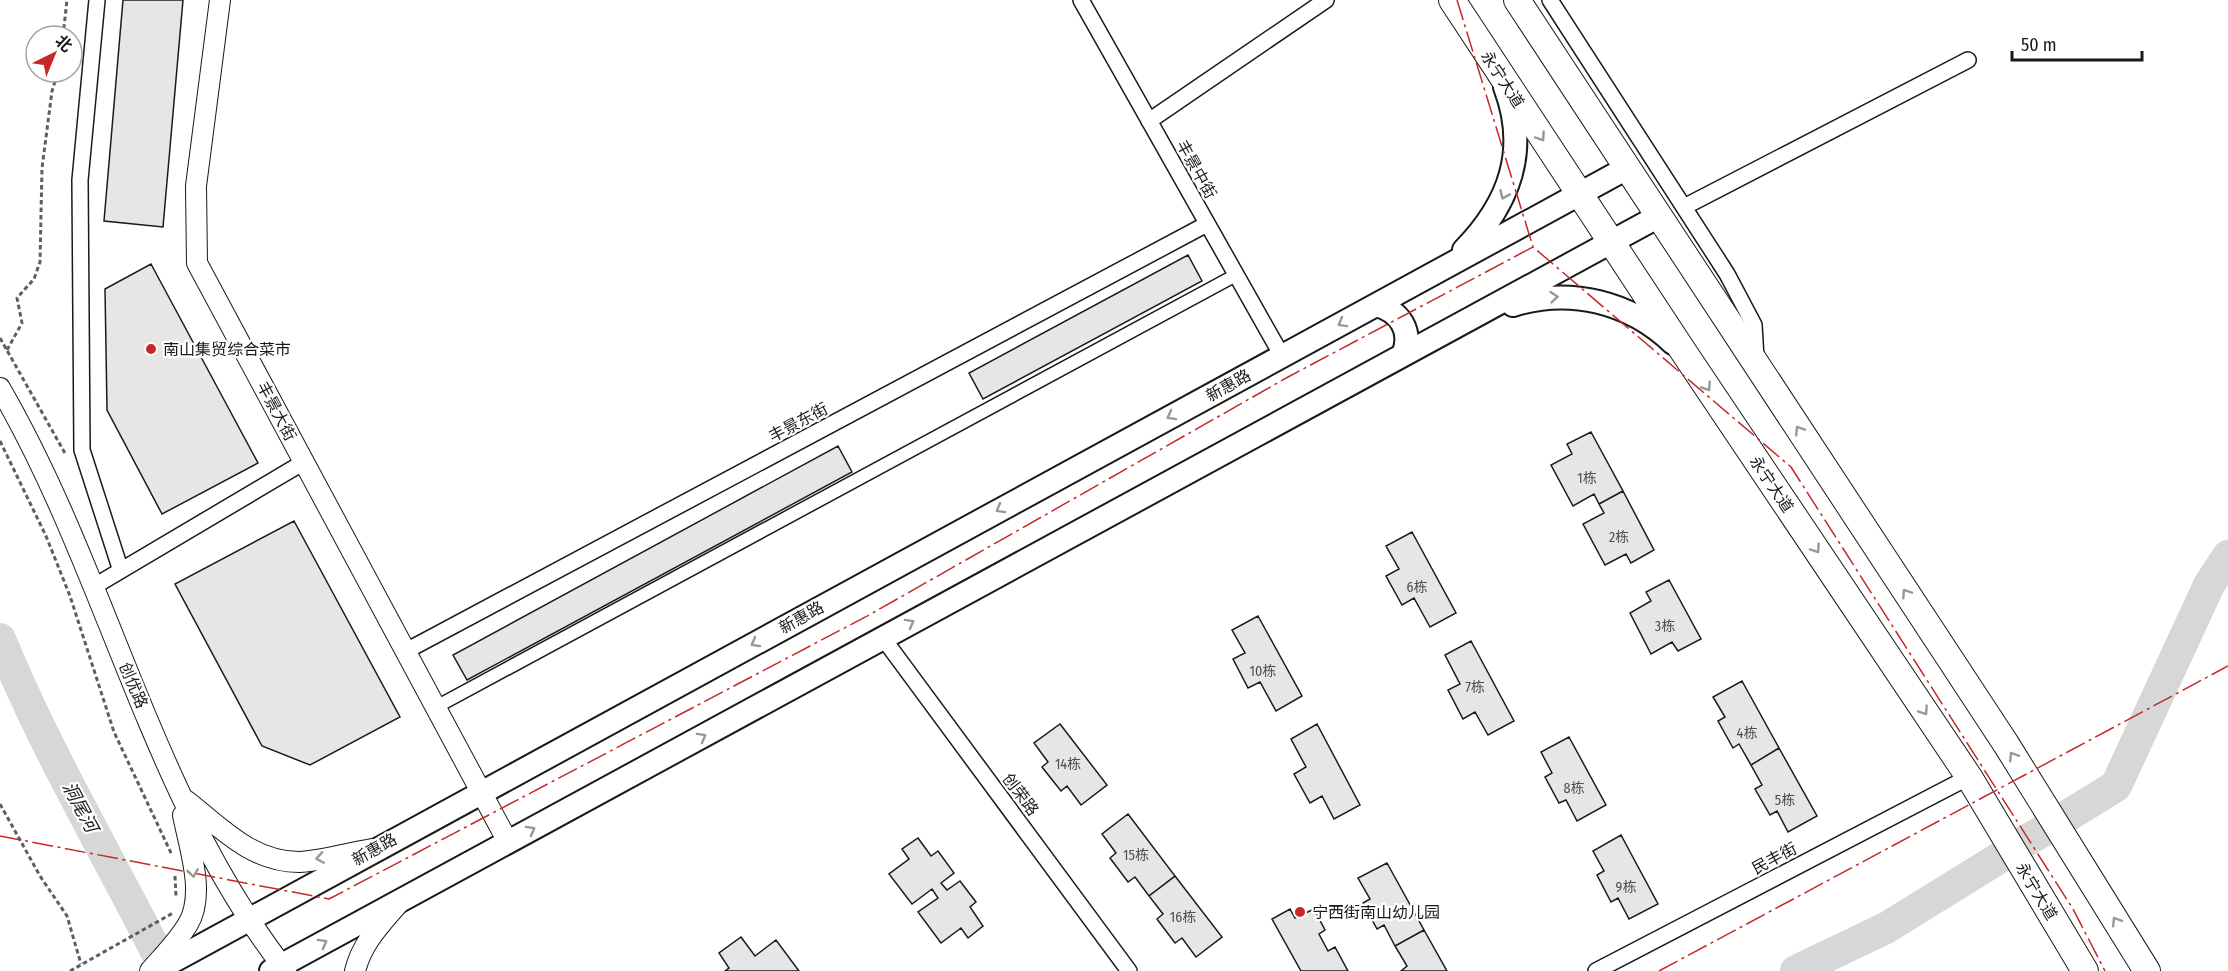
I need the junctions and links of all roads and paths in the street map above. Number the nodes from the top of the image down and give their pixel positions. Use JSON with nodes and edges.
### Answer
{"nodes":[{"id":1,"x":67,"y":0,"type":"edge"},
{"id":2,"x":97,"y":0,"type":"edge"},
{"id":3,"x":220,"y":0,"type":"edge"},
{"id":4,"x":1081,"y":0,"type":"edge"},
{"id":5,"x":1326,"y":0,"type":"edge"},
{"id":6,"x":1452,"y":0,"type":"edge"},
{"id":7,"x":1516,"y":0,"type":"edge"},
{"id":8,"x":1550,"y":0,"type":"edge"},
{"id":9,"x":64,"y":24,"type":"edge"},
{"id":10,"x":1968,"y":60,"type":"dead end"},
{"id":11,"x":1501,"y":77,"type":"junction"},
{"id":12,"x":54,"y":84,"type":"edge"},
{"id":13,"x":1149,"y":121,"type":"junction"},
{"id":14,"x":1627,"y":168,"type":"junction"},
{"id":15,"x":1580,"y":194,"type":"junction"},
{"id":16,"x":1684,"y":207,"type":"junction"},
{"id":17,"x":1659,"y":216,"type":"junction"},
{"id":18,"x":1207,"y":224,"type":"junction"},
{"id":19,"x":1612,"y":242,"type":"junction"},
{"id":20,"x":1449,"y":265,"type":"junction"},
{"id":21,"x":1236,"y":275,"type":"junction"},
{"id":22,"x":1376,"y":305,"type":"junction"},
{"id":23,"x":1477,"y":315,"type":"junction"},
{"id":24,"x":0,"y":338,"type":"edge"},
{"id":25,"x":7,"y":350,"type":"junction"},
{"id":26,"x":1684,"y":354,"type":"junction"},
{"id":27,"x":1403,"y":355,"type":"junction"},
{"id":28,"x":1282,"y":356,"type":"junction"},
{"id":29,"x":1756,"y":364,"type":"junction"},
{"id":30,"x":4,"y":395,"type":"edge"},
{"id":31,"x":0,"y":441,"type":"edge"},
{"id":32,"x":67,"y":457,"type":"dead end"},
{"id":33,"x":304,"y":462,"type":"junction"},
{"id":34,"x":120,"y":568,"type":"junction"},
{"id":35,"x":93,"y":586,"type":"junction"},
{"id":36,"x":883,"y":638,"type":"junction"},
{"id":37,"x":406,"y":651,"type":"junction"},
{"id":38,"x":436,"y":707,"type":"junction"},
{"id":39,"x":1968,"y":777,"type":"junction"},
{"id":40,"x":481,"y":791,"type":"junction"},
{"id":41,"x":179,"y":794,"type":"junction"},
{"id":42,"x":0,"y":804,"type":"edge"},
{"id":43,"x":508,"y":842,"type":"junction"},
{"id":44,"x":377,"y":848,"type":"junction"},
{"id":45,"x":174,"y":861,"type":"dead end"},
{"id":46,"x":175,"y":871,"type":"dead end"},
{"id":47,"x":403,"y":899,"type":"junction"},
{"id":48,"x":176,"y":901,"type":"dead end"},
{"id":49,"x":183,"y":917,"type":"junction"},
{"id":50,"x":249,"y":918,"type":"junction"},
{"id":51,"x":81,"y":964,"type":"junction"},
{"id":52,"x":280,"y":969,"type":"edge"},
{"id":53,"x":70,"y":971,"type":"edge"},
{"id":54,"x":150,"y":971,"type":"edge"},
{"id":55,"x":155,"y":971,"type":"edge"},
{"id":56,"x":355,"y":971,"type":"edge"},
{"id":57,"x":1130,"y":971,"type":"edge"},
{"id":58,"x":1596,"y":971,"type":"edge"},
{"id":59,"x":2085,"y":971,"type":"edge"},
{"id":60,"x":2147,"y":971,"type":"edge"}],
"edges":[{"from":1,"to":9,"type":"path"},
{"from":2,"to":34,"type":"street"},
{"from":3,"to":33,"type":"street","name":"丰景大街"},
{"from":4,"to":13,"type":"street","name":"丰景中街"},
{"from":5,"to":13,"type":"street"},
{"from":6,"to":11,"type":"main road","name":"永宁大道"},
{"from":7,"to":14,"type":"main road"},
{"from":8,"to":16,"type":"street"},
{"from":10,"to":16,"type":"street"},
{"from":11,"to":15,"type":"main road","name":"永宁大道","one_way":true},
{"from":11,"to":20,"type":"main road","one_way":true},
{"from":12,"to":25,"type":"path"},
{"from":13,"to":18,"type":"street","name":"丰景中街"},
{"from":14,"to":15,"type":"main road","name":"新惠路"},
{"from":14,"to":17,"type":"main road"},
{"from":15,"to":19,"type":"main road","name":"永宁大道"},
{"from":15,"to":20,"type":"main road","name":"新惠路"},
{"from":16,"to":29,"type":"street"},
{"from":17,"to":19,"type":"main road"},
{"from":17,"to":29,"type":"main road"},
{"from":18,"to":21,"type":"street","name":"丰景中街"},
{"from":18,"to":37,"type":"street","name":"丰景东街"},
{"from":19,"to":23,"type":"main road"},
{"from":19,"to":26,"type":"main road","name":"永宁大道"},
{"from":20,"to":22,"type":"main road","name":"新惠路"},
{"from":21,"to":28,"type":"street","name":"丰景中街"},
{"from":21,"to":38,"type":"street"},
{"from":22,"to":27,"type":"main road"},
{"from":22,"to":28,"type":"main road","name":"新惠路","one_way":true},
{"from":23,"to":26,"type":"main road","one_way":true},
{"from":23,"to":27,"type":"main road"},
{"from":24,"to":25,"type":"path"},
{"from":25,"to":32,"type":"path"},
{"from":26,"to":39,"type":"main road","name":"永宁大道","one_way":true},
{"from":36,"to":27,"type":"main road","one_way":true},
{"from":28,"to":40,"type":"main road","name":"新惠路","one_way":true},
{"from":60,"to":29,"type":"main road","one_way":true},
{"from":30,"to":35,"type":"street","name":"创优路"},
{"from":31,"to":45,"type":"path"},
{"from":33,"to":34,"type":"street"},
{"from":33,"to":37,"type":"street","name":"丰景大街"},
{"from":34,"to":35,"type":"street"},
{"from":35,"to":41,"type":"street","name":"创优路"},
{"from":43,"to":36,"type":"main road","one_way":true},
{"from":36,"to":57,"type":"street","name":"创荣路"},
{"from":37,"to":38,"type":"street","name":"丰景大街"},
{"from":38,"to":40,"type":"street","name":"丰景大街"},
{"from":39,"to":58,"type":"street","name":"民丰街"},
{"from":39,"to":59,"type":"main road","name":"永宁大道"},
{"from":40,"to":43,"type":"street","name":"丰景大街"},
{"from":40,"to":44,"type":"main road","name":"新惠路"},
{"from":44,"to":41,"type":"street","one_way":true},
{"from":41,"to":49,"type":"street","one_way":true},
{"from":41,"to":50,"type":"street","name":"创优路"},
{"from":42,"to":51,"type":"path"},
{"from":43,"to":47,"type":"main road"},
{"from":44,"to":50,"type":"main road","name":"新惠路"},
{"from":46,"to":48,"type":"path"},
{"from":52,"to":47,"type":"main road","one_way":true},
{"from":47,"to":56,"type":"street"},
{"from":49,"to":51,"type":"path"},
{"from":49,"to":54,"type":"street"},
{"from":50,"to":52,"type":"street","name":"创优路"},
{"from":50,"to":55,"type":"main road","name":"新惠路"},
{"from":51,"to":53,"type":"path"}]}
